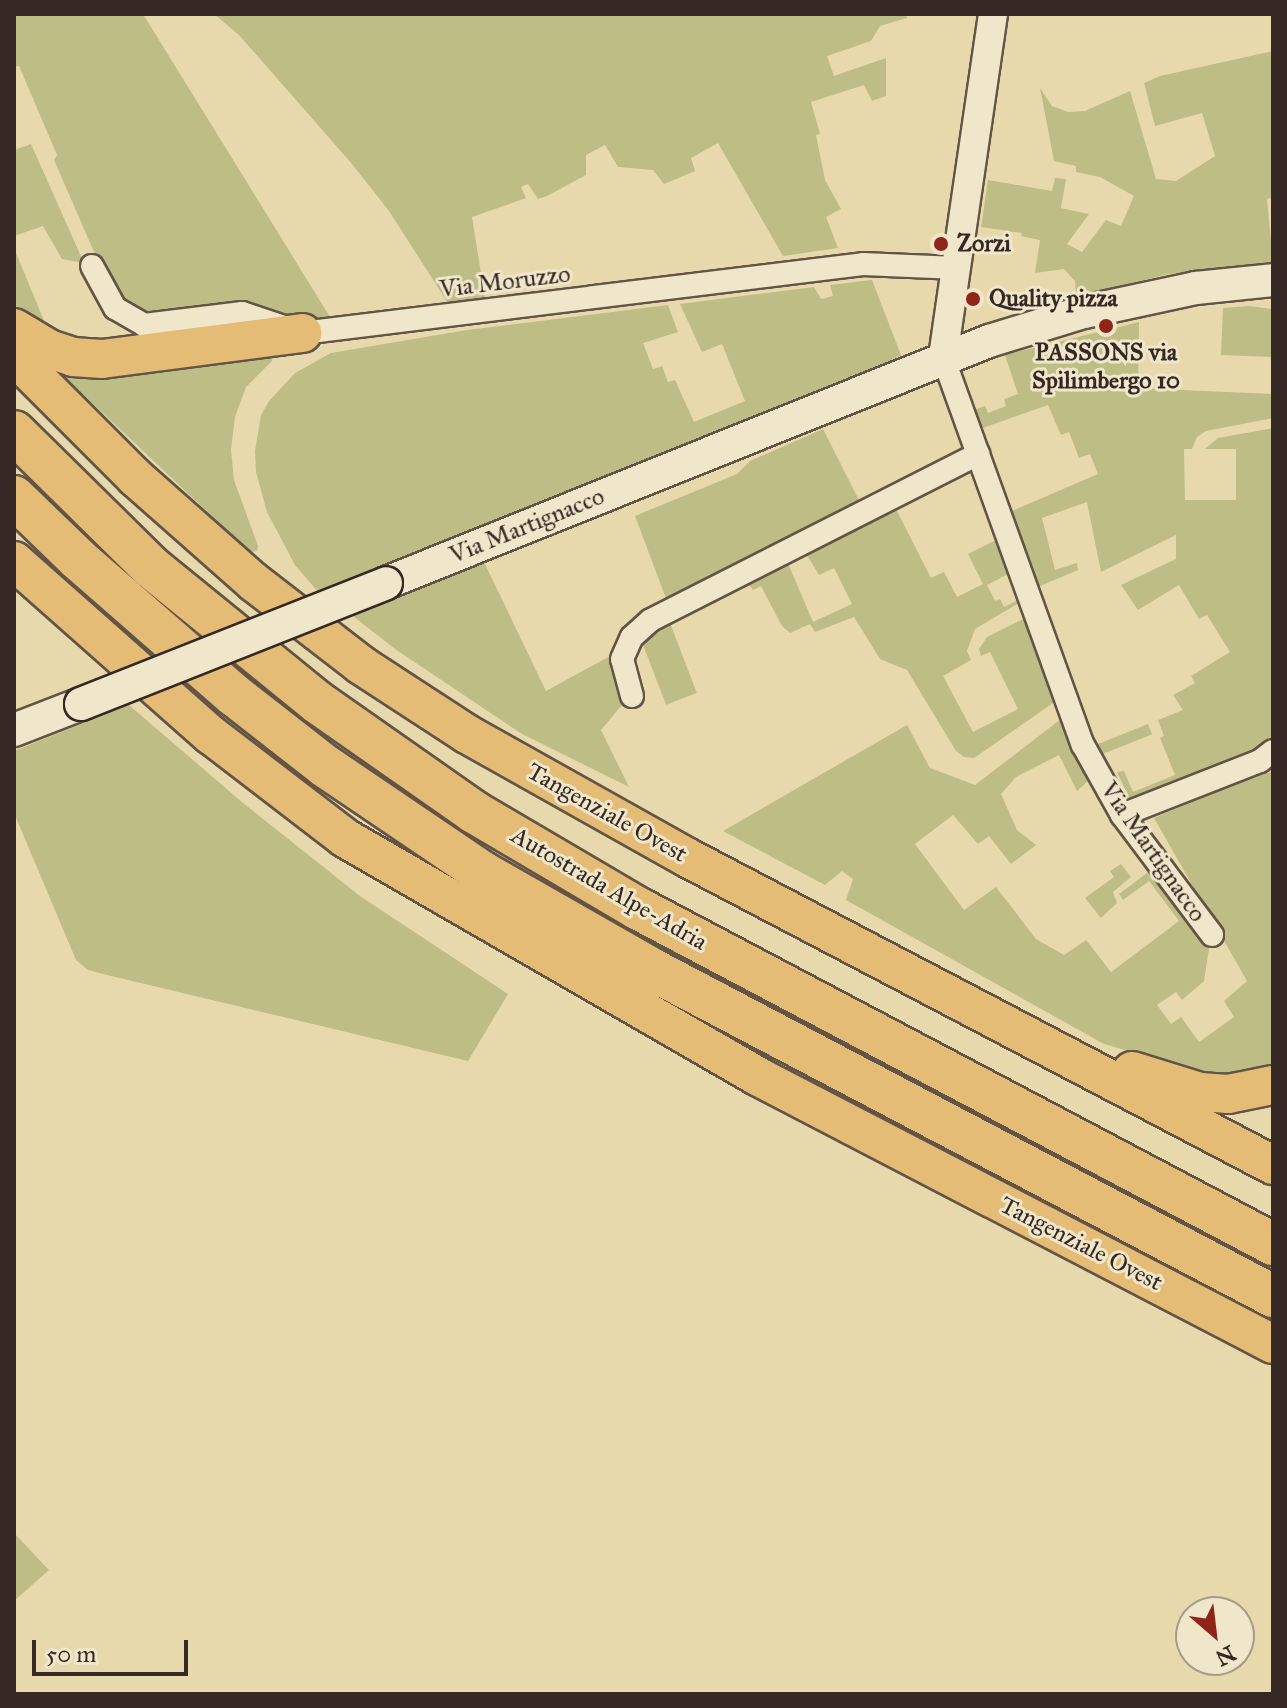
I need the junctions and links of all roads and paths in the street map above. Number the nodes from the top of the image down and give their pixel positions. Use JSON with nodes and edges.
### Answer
{"nodes":[{"id":1,"x":993,"y":14,"type":"edge"},
{"id":2,"x":92,"y":266,"type":"dead end"},
{"id":3,"x":957,"y":268,"type":"junction"},
{"id":4,"x":1273,"y":280,"type":"edge"},
{"id":5,"x":1241,"y":283,"type":"junction"},
{"id":6,"x":1273,"y":293,"type":"edge"},
{"id":7,"x":14,"y":328,"type":"edge"},
{"id":8,"x":302,"y":333,"type":"junction"},
{"id":9,"x":14,"y":356,"type":"edge"},
{"id":10,"x":943,"y":357,"type":"junction"},
{"id":11,"x":14,"y":432,"type":"edge"},
{"id":12,"x":978,"y":454,"type":"junction"},
{"id":13,"x":14,"y":497,"type":"edge"},
{"id":14,"x":14,"y":561,"type":"edge"},
{"id":15,"x":632,"y":696,"type":"dead end"},
{"id":16,"x":14,"y":730,"type":"edge"},
{"id":17,"x":1269,"y":757,"type":"edge"},
{"id":18,"x":1122,"y":815,"type":"junction"},
{"id":19,"x":1212,"y":935,"type":"dead end"},
{"id":20,"x":1065,"y":1054,"type":"junction"},
{"id":21,"x":1273,"y":1085,"type":"edge"},
{"id":22,"x":1273,"y":1165,"type":"edge"},
{"id":23,"x":1273,"y":1244,"type":"edge"},
{"id":24,"x":1273,"y":1296,"type":"edge"},
{"id":25,"x":1273,"y":1344,"type":"edge"}],
"edges":[{"from":1,"to":3,"type":"street"},
{"from":2,"to":8,"type":"street","name":"Via Moruzzo"},
{"from":3,"to":8,"type":"street","name":"Via Moruzzo"},
{"from":3,"to":10,"type":"street"},
{"from":4,"to":5,"type":"main road"},
{"from":5,"to":6,"type":"main road"},
{"from":5,"to":10,"type":"main road"},
{"from":7,"to":8,"type":"highway"},
{"from":9,"to":20,"type":"highway","name":"Tangenziale Ovest"},
{"from":10,"to":12,"type":"street","name":"Via Martignacco"},
{"from":10,"to":16,"type":"main road","name":"Via Martignacco","bridge":true},
{"from":11,"to":23,"type":"highway","name":"Autostrada Alpe-Adria"},
{"from":12,"to":15,"type":"street"},
{"from":12,"to":18,"type":"street","name":"Via Martignacco"},
{"from":13,"to":24,"type":"highway","name":"Autostrada Alpe-Adria"},
{"from":14,"to":25,"type":"highway","name":"Tangenziale Ovest"},
{"from":17,"to":18,"type":"street"},
{"from":18,"to":19,"type":"street","name":"Via Martignacco"},
{"from":20,"to":21,"type":"highway"},
{"from":20,"to":22,"type":"highway","name":"Tangenziale Ovest"}]}
